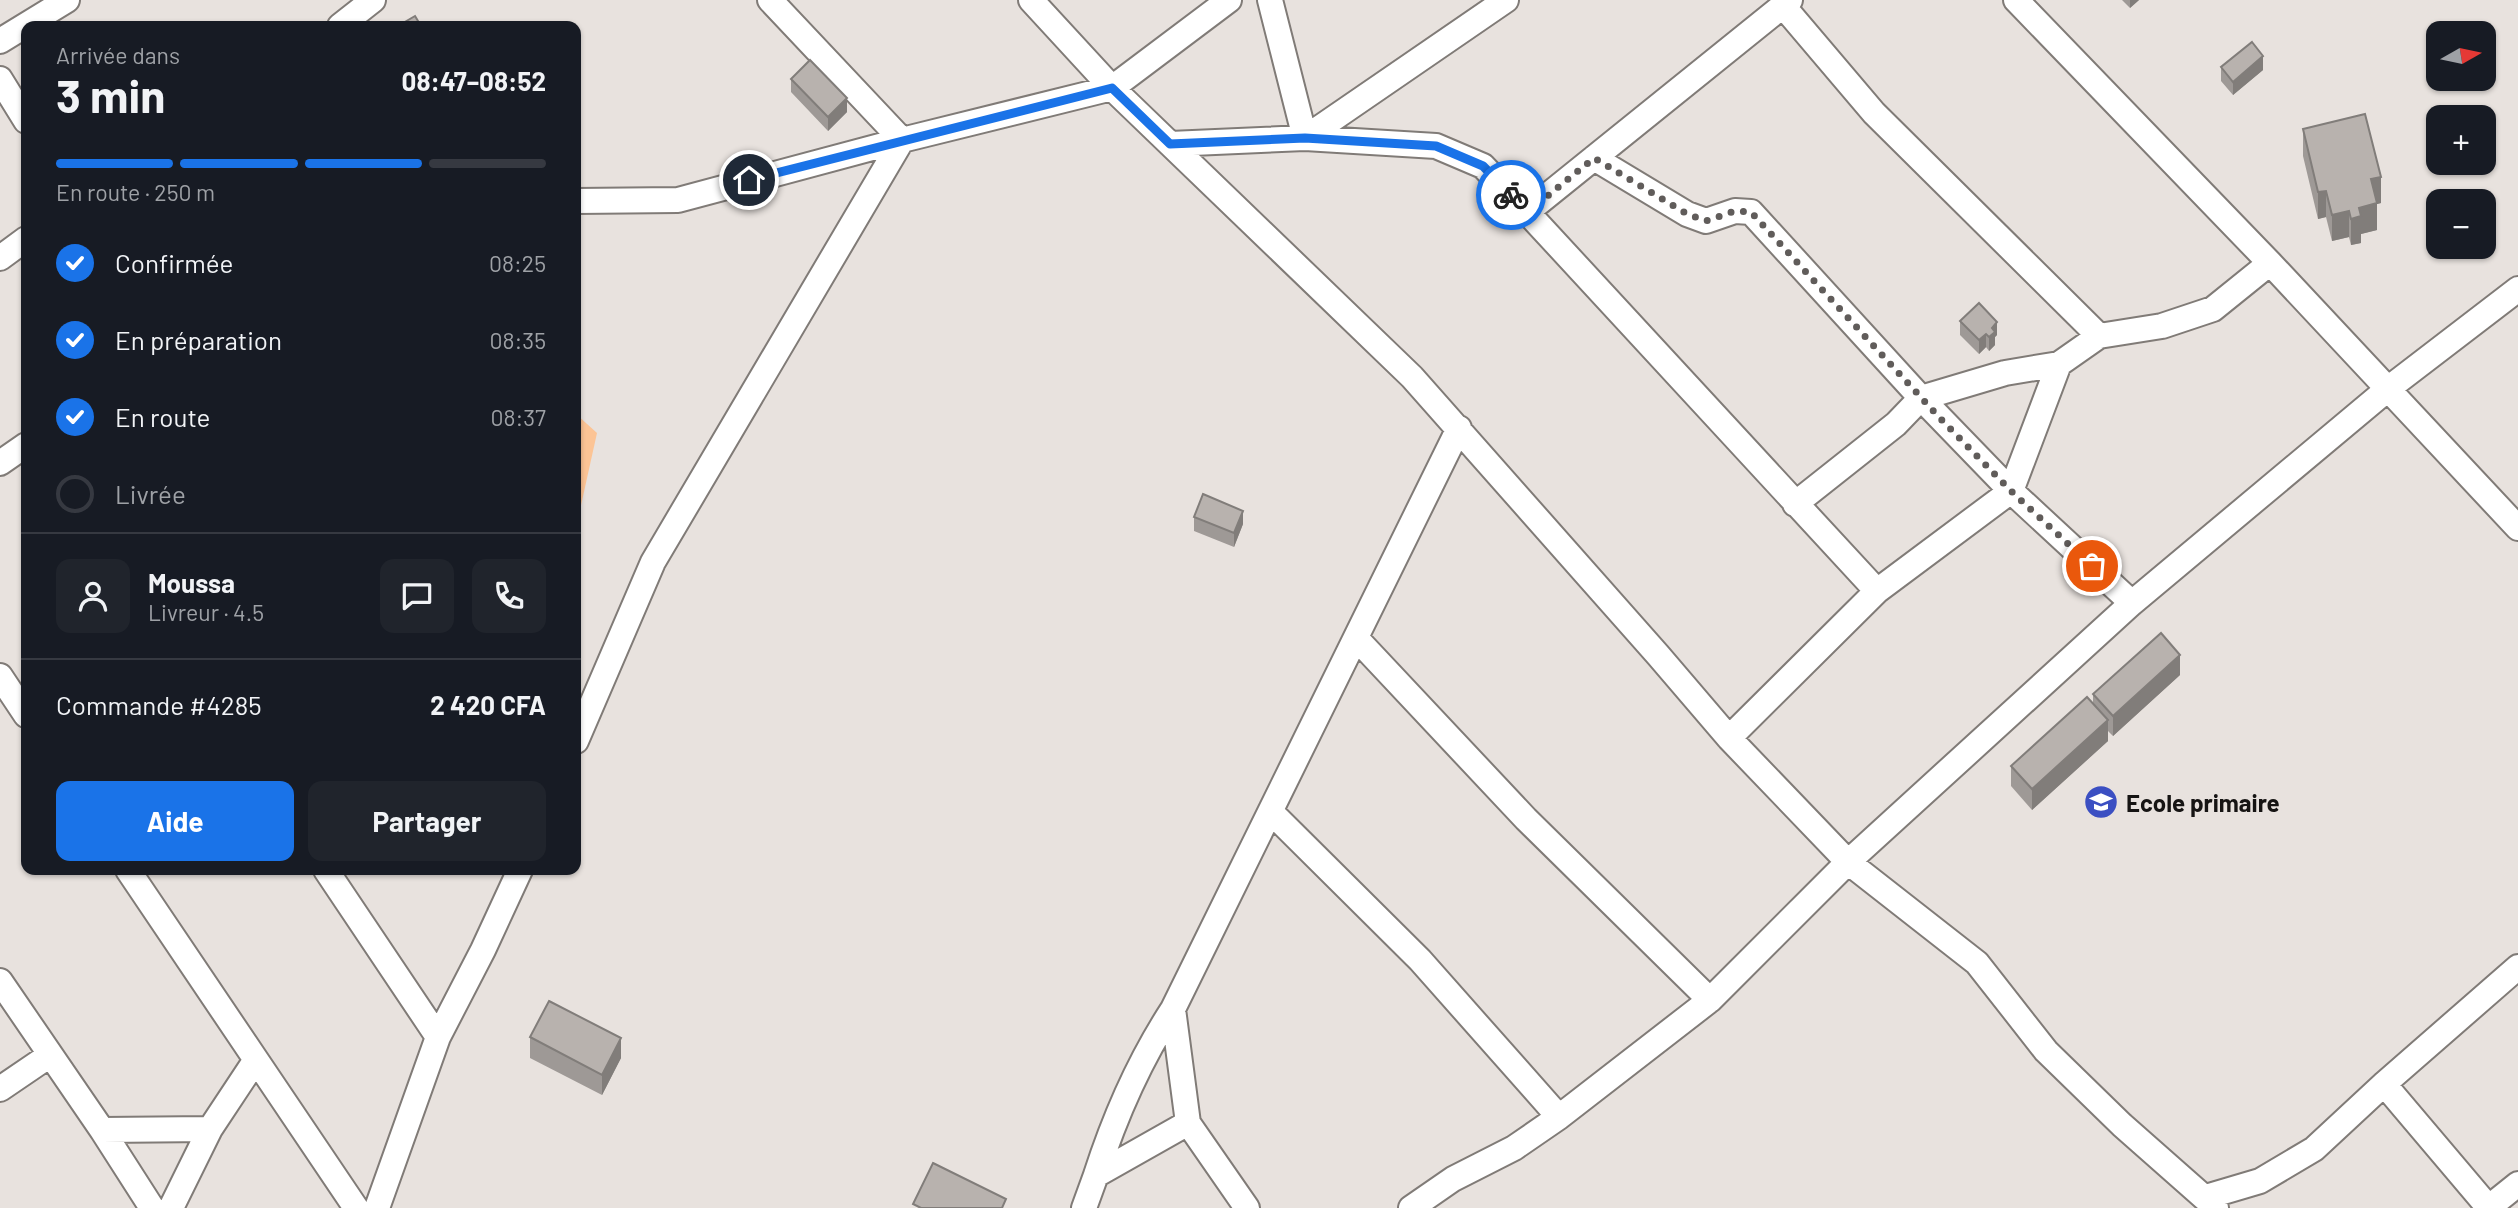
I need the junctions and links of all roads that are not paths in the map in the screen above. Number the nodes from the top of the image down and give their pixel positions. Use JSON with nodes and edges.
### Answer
{"nodes":[{"id":1,"x":67,"y":0,"type":"edge"},
{"id":2,"x":373,"y":0,"type":"edge"},
{"id":3,"x":770,"y":0,"type":"edge"},
{"id":4,"x":1031,"y":0,"type":"edge"},
{"id":5,"x":1229,"y":0,"type":"edge"},
{"id":6,"x":1269,"y":0,"type":"edge"},
{"id":7,"x":1506,"y":0,"type":"edge"},
{"id":8,"x":1787,"y":3,"type":"edge"},
{"id":9,"x":2027,"y":4,"type":"edge"},
{"id":10,"x":33,"y":21,"type":"edge"},
{"id":11,"x":349,"y":21,"type":"edge"},
{"id":12,"x":21,"y":28,"type":"edge"},
{"id":13,"x":0,"y":41,"type":"edge"},
{"id":14,"x":0,"y":79,"type":"edge"},
{"id":15,"x":1112,"y":88,"type":"junction"},
{"id":16,"x":21,"y":113,"type":"edge"},
{"id":17,"x":1305,"y":138,"type":"junction"},
{"id":18,"x":902,"y":140,"type":"junction"},
{"id":19,"x":1170,"y":144,"type":"junction"},
{"id":20,"x":1594,"y":158,"type":"junction"},
{"id":21,"x":581,"y":201,"type":"edge"},
{"id":22,"x":1528,"y":212,"type":"junction"},
{"id":23,"x":21,"y":243,"type":"edge"},
{"id":24,"x":0,"y":258,"type":"edge"},
{"id":25,"x":2270,"y":263,"type":"junction"},
{"id":26,"x":2518,"y":289,"type":"edge"},
{"id":27,"x":2099,"y":336,"type":"junction"},
{"id":28,"x":2059,"y":365,"type":"junction"},
{"id":29,"x":2389,"y":388,"type":"junction"},
{"id":30,"x":1921,"y":398,"type":"junction"},
{"id":31,"x":1459,"y":428,"type":"junction"},
{"id":32,"x":21,"y":448,"type":"edge"},
{"id":33,"x":0,"y":463,"type":"edge"},
{"id":34,"x":2011,"y":491,"type":"junction"},
{"id":35,"x":1795,"y":504,"type":"junction"},
{"id":36,"x":2516,"y":523,"type":"edge"},
{"id":37,"x":1877,"y":591,"type":"junction"},
{"id":38,"x":2132,"y":603,"type":"junction"},
{"id":39,"x":1356,"y":638,"type":"junction"},
{"id":40,"x":0,"y":676,"type":"edge"},
{"id":41,"x":21,"y":708,"type":"edge"},
{"id":42,"x":581,"y":729,"type":"edge"},
{"id":43,"x":1729,"y":738,"type":"junction"},
{"id":44,"x":1270,"y":812,"type":"junction"},
{"id":45,"x":1848,"y":862,"type":"junction"},
{"id":46,"x":131,"y":875,"type":"edge"},
{"id":47,"x":329,"y":875,"type":"edge"},
{"id":48,"x":518,"y":875,"type":"edge"},
{"id":49,"x":2518,"y":967,"type":"edge"},
{"id":50,"x":0,"y":981,"type":"edge"},
{"id":51,"x":1710,"y":1000,"type":"junction"},
{"id":52,"x":1173,"y":1009,"type":"junction"},
{"id":53,"x":438,"y":1037,"type":"junction"},
{"id":54,"x":50,"y":1055,"type":"junction"},
{"id":55,"x":255,"y":1061,"type":"junction"},
{"id":56,"x":2384,"y":1084,"type":"junction"},
{"id":57,"x":0,"y":1089,"type":"edge"},
{"id":58,"x":1559,"y":1117,"type":"junction"},
{"id":59,"x":1188,"y":1123,"type":"junction"},
{"id":60,"x":210,"y":1129,"type":"junction"},
{"id":61,"x":102,"y":1130,"type":"junction"},
{"id":62,"x":1096,"y":1175,"type":"junction"},
{"id":63,"x":2518,"y":1184,"type":"edge"},
{"id":64,"x":2211,"y":1203,"type":"edge"},
{"id":65,"x":152,"y":1208,"type":"edge"},
{"id":66,"x":171,"y":1208,"type":"edge"},
{"id":67,"x":356,"y":1208,"type":"edge"},
{"id":68,"x":377,"y":1208,"type":"edge"},
{"id":69,"x":1084,"y":1208,"type":"edge"},
{"id":70,"x":1247,"y":1208,"type":"edge"},
{"id":71,"x":1411,"y":1208,"type":"edge"},
{"id":72,"x":2488,"y":1208,"type":"edge"}],
"edges":[{"from":1,"to":10,"type":"street"},
{"from":2,"to":11,"type":"street"},
{"from":3,"to":18,"type":"street"},
{"from":4,"to":15,"type":"street"},
{"from":5,"to":15,"type":"street"},
{"from":6,"to":17,"type":"street"},
{"from":7,"to":17,"type":"street"},
{"from":8,"to":20,"type":"street"},
{"from":8,"to":27,"type":"street"},
{"from":9,"to":25,"type":"street"},
{"from":12,"to":13,"type":"street"},
{"from":14,"to":16,"type":"street"},
{"from":15,"to":18,"type":"street"},
{"from":15,"to":19,"type":"street"},
{"from":17,"to":19,"type":"street"},
{"from":17,"to":22,"type":"street"},
{"from":18,"to":21,"type":"street"},
{"from":18,"to":42,"type":"street"},
{"from":19,"to":31,"type":"street"},
{"from":20,"to":22,"type":"street"},
{"from":20,"to":30,"type":"street"},
{"from":22,"to":35,"type":"street"},
{"from":23,"to":24,"type":"street"},
{"from":25,"to":27,"type":"street"},
{"from":25,"to":29,"type":"street"},
{"from":26,"to":29,"type":"street"},
{"from":27,"to":28,"type":"street"},
{"from":28,"to":30,"type":"street"},
{"from":28,"to":34,"type":"street"},
{"from":29,"to":36,"type":"street"},
{"from":29,"to":38,"type":"street"},
{"from":30,"to":34,"type":"street"},
{"from":30,"to":35,"type":"street"},
{"from":31,"to":39,"type":"street"},
{"from":31,"to":43,"type":"street"},
{"from":32,"to":33,"type":"street"},
{"from":34,"to":37,"type":"street"},
{"from":34,"to":38,"type":"street"},
{"from":35,"to":37,"type":"street"},
{"from":37,"to":43,"type":"street"},
{"from":38,"to":45,"type":"street"},
{"from":39,"to":44,"type":"street"},
{"from":39,"to":51,"type":"street"},
{"from":40,"to":41,"type":"street"},
{"from":43,"to":45,"type":"street"},
{"from":44,"to":52,"type":"street"},
{"from":44,"to":58,"type":"street"},
{"from":45,"to":51,"type":"street"},
{"from":45,"to":64,"type":"street"},
{"from":46,"to":55,"type":"street"},
{"from":47,"to":53,"type":"street"},
{"from":48,"to":53,"type":"street"},
{"from":49,"to":56,"type":"street"},
{"from":50,"to":54,"type":"street"},
{"from":51,"to":58,"type":"street"},
{"from":52,"to":59,"type":"street"},
{"from":52,"to":62,"type":"street"},
{"from":53,"to":68,"type":"street"},
{"from":54,"to":57,"type":"street"},
{"from":54,"to":61,"type":"street"},
{"from":55,"to":60,"type":"street"},
{"from":55,"to":67,"type":"street"},
{"from":56,"to":64,"type":"street"},
{"from":56,"to":72,"type":"street"},
{"from":58,"to":71,"type":"street"},
{"from":59,"to":62,"type":"street"},
{"from":59,"to":70,"type":"street"},
{"from":60,"to":61,"type":"street"},
{"from":60,"to":66,"type":"street"},
{"from":61,"to":65,"type":"street"},
{"from":62,"to":69,"type":"street"},
{"from":63,"to":72,"type":"street"}]}
